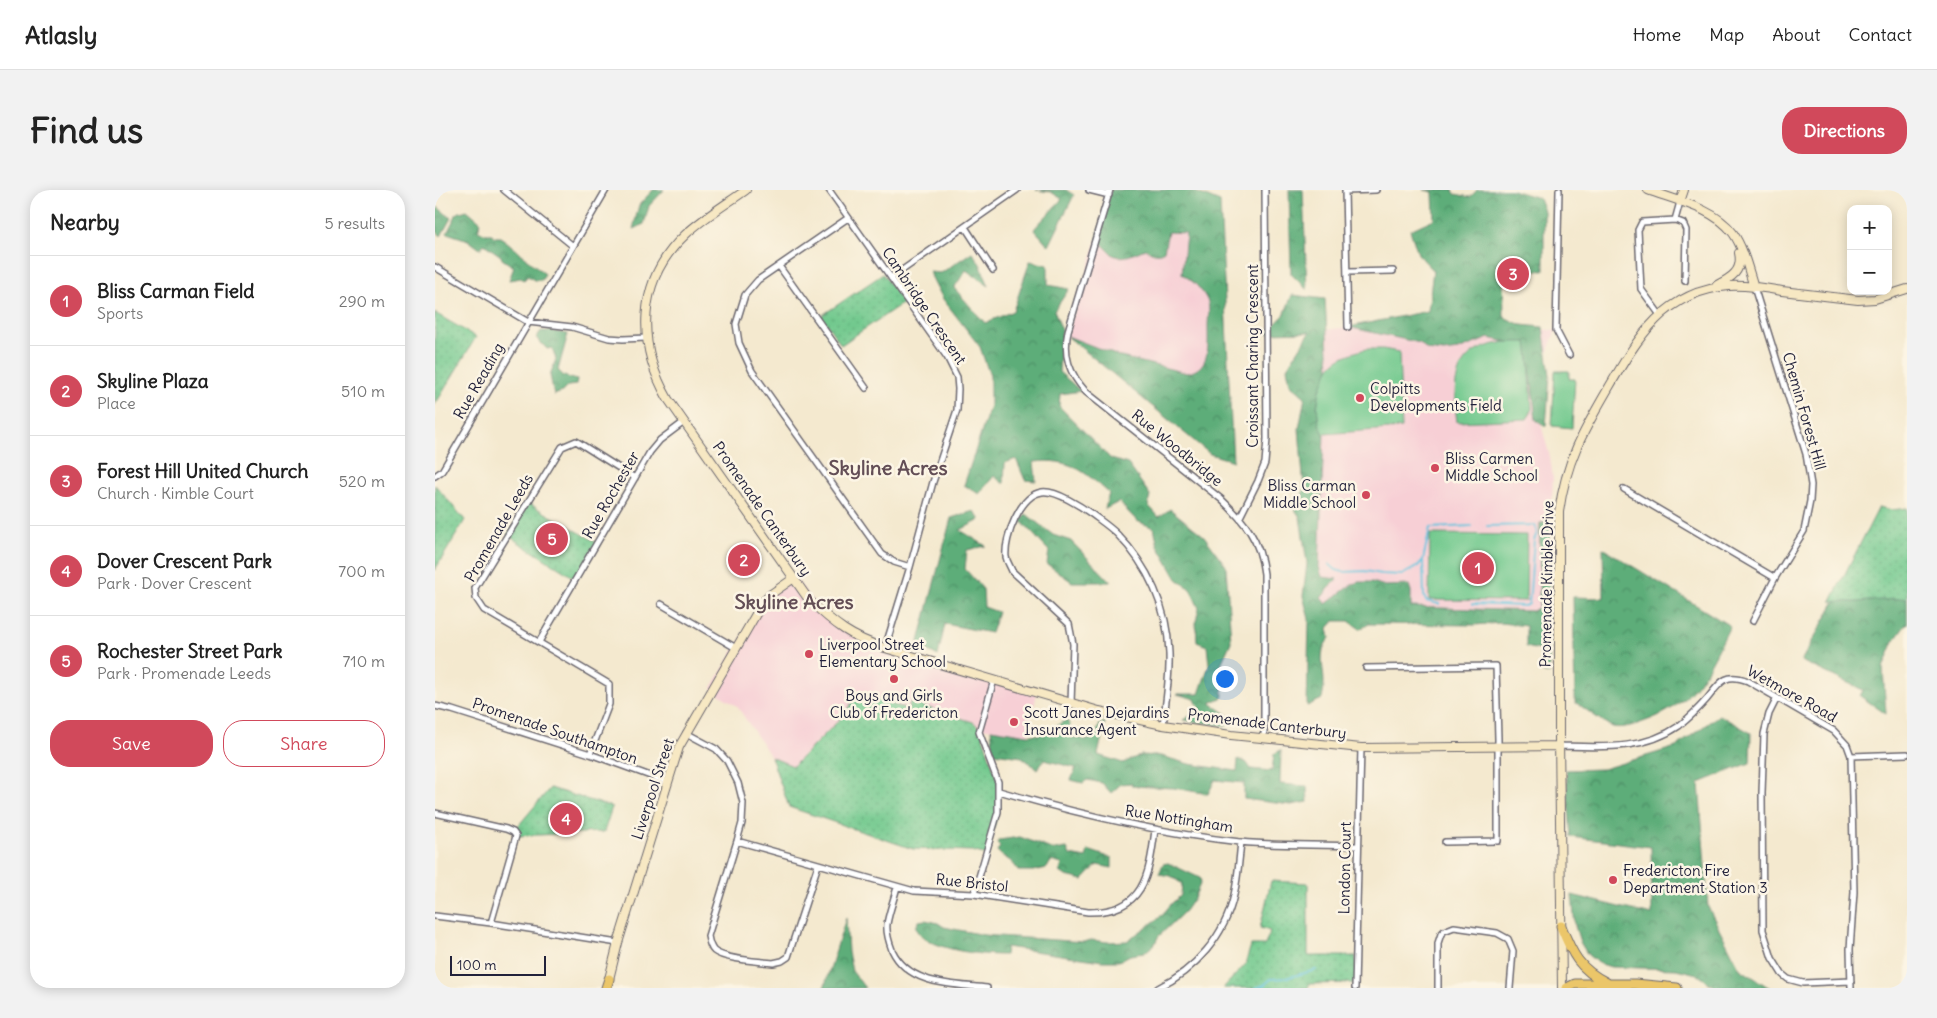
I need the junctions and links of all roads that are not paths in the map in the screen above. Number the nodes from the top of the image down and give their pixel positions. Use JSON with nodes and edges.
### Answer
{"nodes":[{"id":1,"x":504,"y":190,"type":"edge"},
{"id":2,"x":606,"y":190,"type":"edge"},
{"id":3,"x":746,"y":190,"type":"edge"},
{"id":4,"x":829,"y":190,"type":"edge"},
{"id":5,"x":1017,"y":190,"type":"edge"},
{"id":6,"x":1089,"y":190,"type":"edge"},
{"id":7,"x":1265,"y":190,"type":"edge"},
{"id":8,"x":1345,"y":190,"type":"edge"},
{"id":9,"x":1376,"y":190,"type":"edge"},
{"id":10,"x":1559,"y":190,"type":"edge"},
{"id":11,"x":1647,"y":190,"type":"edge"},
{"id":12,"x":1684,"y":190,"type":"edge"},
{"id":13,"x":1110,"y":193,"type":"edge"},
{"id":14,"x":1680,"y":202,"type":"junction"},
{"id":15,"x":848,"y":218,"type":"junction"},
{"id":16,"x":1675,"y":220,"type":"junction"},
{"id":17,"x":965,"y":227,"type":"junction"},
{"id":18,"x":1732,"y":232,"type":"junction"},
{"id":19,"x":573,"y":246,"type":"junction"},
{"id":20,"x":779,"y":266,"type":"junction"},
{"id":21,"x":435,"y":267,"type":"edge"},
{"id":22,"x":993,"y":270,"type":"dead end"},
{"id":23,"x":1393,"y":270,"type":"dead end"},
{"id":24,"x":1348,"y":272,"type":"junction"},
{"id":25,"x":891,"y":278,"type":"junction"},
{"id":26,"x":1685,"y":281,"type":"dead end"},
{"id":27,"x":1754,"y":287,"type":"junction"},
{"id":28,"x":1710,"y":289,"type":"junction"},
{"id":29,"x":1907,"y":289,"type":"edge"},
{"id":30,"x":1660,"y":315,"type":"junction"},
{"id":31,"x":528,"y":322,"type":"junction"},
{"id":32,"x":1348,"y":328,"type":"dead end"},
{"id":33,"x":646,"y":338,"type":"junction"},
{"id":34,"x":1569,"y":354,"type":"dead end"},
{"id":35,"x":866,"y":388,"type":"dead end"},
{"id":36,"x":684,"y":422,"type":"junction"},
{"id":37,"x":435,"y":476,"type":"edge"},
{"id":38,"x":635,"y":478,"type":"junction"},
{"id":39,"x":1624,"y":489,"type":"dead end"},
{"id":40,"x":1240,"y":517,"type":"junction"},
{"id":41,"x":910,"y":567,"type":"junction"},
{"id":42,"x":794,"y":578,"type":"junction"},
{"id":43,"x":1775,"y":578,"type":"junction"},
{"id":44,"x":661,"y":604,"type":"dead end"},
{"id":45,"x":1753,"y":621,"type":"dead end"},
{"id":46,"x":539,"y":642,"type":"junction"},
{"id":47,"x":736,"y":648,"type":"junction"},
{"id":48,"x":885,"y":648,"type":"junction"},
{"id":49,"x":1366,"y":668,"type":"dead end"},
{"id":50,"x":994,"y":680,"type":"junction"},
{"id":51,"x":1777,"y":698,"type":"junction"},
{"id":52,"x":1071,"y":703,"type":"junction"},
{"id":53,"x":435,"y":706,"type":"edge"},
{"id":54,"x":1163,"y":725,"type":"junction"},
{"id":55,"x":686,"y":732,"type":"junction"},
{"id":56,"x":1264,"y":738,"type":"junction"},
{"id":57,"x":1498,"y":746,"type":"junction"},
{"id":58,"x":1559,"y":746,"type":"junction"},
{"id":59,"x":1361,"y":748,"type":"junction"},
{"id":60,"x":590,"y":754,"type":"junction"},
{"id":61,"x":1907,"y":754,"type":"edge"},
{"id":62,"x":1851,"y":756,"type":"junction"},
{"id":63,"x":667,"y":782,"type":"junction"},
{"id":64,"x":999,"y":791,"type":"junction"},
{"id":65,"x":435,"y":813,"type":"edge"},
{"id":66,"x":1155,"y":830,"type":"junction"},
{"id":67,"x":737,"y":841,"type":"junction"},
{"id":68,"x":1241,"y":842,"type":"junction"},
{"id":69,"x":1445,"y":842,"type":"dead end"},
{"id":70,"x":1358,"y":846,"type":"junction"},
{"id":71,"x":818,"y":865,"type":"junction"},
{"id":72,"x":897,"y":887,"type":"junction"},
{"id":73,"x":974,"y":894,"type":"junction"},
{"id":74,"x":435,"y":916,"type":"edge"},
{"id":75,"x":491,"y":923,"type":"junction"},
{"id":76,"x":1561,"y":926,"type":"junction"},
{"id":77,"x":618,"y":943,"type":"junction"},
{"id":78,"x":1851,"y":981,"type":"junction"},
{"id":79,"x":608,"y":984,"type":"edge"},
{"id":80,"x":1609,"y":985,"type":"junction"},
{"id":81,"x":987,"y":988,"type":"edge"},
{"id":82,"x":1158,"y":988,"type":"edge"},
{"id":83,"x":1355,"y":988,"type":"edge"},
{"id":84,"x":1438,"y":988,"type":"edge"},
{"id":85,"x":1510,"y":988,"type":"edge"},
{"id":86,"x":1562,"y":988,"type":"edge"},
{"id":87,"x":1567,"y":988,"type":"edge"},
{"id":88,"x":1677,"y":988,"type":"edge"},
{"id":89,"x":1851,"y":988,"type":"edge"}],
"edges":[{"from":1,"to":19,"type":"street"},
{"from":2,"to":19,"type":"street","name":"Rue Reading"},
{"from":3,"to":33,"type":"street","name":"Promenade Canterbury"},
{"from":4,"to":15,"type":"street","name":"Cambridge Crescent"},
{"from":5,"to":17,"type":"street"},
{"from":6,"to":13,"type":"street"},
{"from":7,"to":40,"type":"street","name":"Croissant Charing Crescent"},
{"from":8,"to":9,"type":"street"},
{"from":8,"to":24,"type":"street"},
{"from":10,"to":34,"type":"street"},
{"from":11,"to":14,"type":"street"},
{"from":12,"to":14,"type":"street"},
{"from":13,"to":40,"type":"street","name":"Rue Woodbridge"},
{"from":14,"to":16,"type":"street"},
{"from":14,"to":18,"type":"street"},
{"from":15,"to":20,"type":"street"},
{"from":15,"to":25,"type":"street","name":"Cambridge Crescent"},
{"from":16,"to":26,"type":"street"},
{"from":16,"to":30,"type":"street"},
{"from":17,"to":22,"type":"street"},
{"from":17,"to":25,"type":"street"},
{"from":18,"to":27,"type":"street"},
{"from":18,"to":28,"type":"street"},
{"from":19,"to":31,"type":"street","name":"Rue Reading"},
{"from":20,"to":35,"type":"street"},
{"from":20,"to":41,"type":"street"},
{"from":21,"to":31,"type":"street"},
{"from":23,"to":24,"type":"street"},
{"from":24,"to":32,"type":"street"},
{"from":25,"to":41,"type":"street","name":"Cambridge Crescent"},
{"from":27,"to":28,"type":"street","name":"Promenade Kimble Drive"},
{"from":27,"to":29,"type":"street","name":"Promenade Kimble Drive"},
{"from":27,"to":43,"type":"street","name":"Chemin Forest Hill"},
{"from":28,"to":30,"type":"street","name":"Promenade Kimble Drive"},
{"from":30,"to":58,"type":"street","name":"Promenade Kimble Drive"},
{"from":31,"to":33,"type":"street"},
{"from":31,"to":37,"type":"street","name":"Rue Reading"},
{"from":33,"to":36,"type":"street","name":"Promenade Canterbury"},
{"from":36,"to":38,"type":"street","name":"Rue Rochester"},
{"from":36,"to":42,"type":"street","name":"Promenade Canterbury"},
{"from":38,"to":46,"type":"street","name":"Rue Rochester"},
{"from":38,"to":46,"type":"street","name":"Promenade Leeds"},
{"from":39,"to":43,"type":"street"},
{"from":40,"to":56,"type":"street","name":"Rue Woodbridge"},
{"from":41,"to":48,"type":"street","name":"Cambridge Crescent"},
{"from":42,"to":47,"type":"street","name":"Liverpool Street"},
{"from":42,"to":48,"type":"street","name":"Promenade Canterbury"},
{"from":43,"to":45,"type":"street","name":"Chemin Forest Hill"},
{"from":44,"to":47,"type":"street"},
{"from":46,"to":60,"type":"street","name":"Promenade Leeds"},
{"from":47,"to":55,"type":"street","name":"Liverpool Street"},
{"from":48,"to":50,"type":"street","name":"Promenade Canterbury"},
{"from":49,"to":57,"type":"street"},
{"from":50,"to":52,"type":"street","name":"Promenade Canterbury"},
{"from":50,"to":64,"type":"street"},
{"from":51,"to":58,"type":"street","name":"Wetmore Road"},
{"from":51,"to":62,"type":"street","name":"Wetmore Road"},
{"from":51,"to":78,"type":"street"},
{"from":52,"to":54,"type":"street","name":"Promenade Canterbury"},
{"from":52,"to":54,"type":"street"},
{"from":53,"to":60,"type":"street","name":"Promenade Southampton"},
{"from":54,"to":56,"type":"street","name":"Promenade Canterbury"},
{"from":55,"to":63,"type":"street","name":"Liverpool Street"},
{"from":55,"to":67,"type":"street"},
{"from":56,"to":59,"type":"street","name":"Promenade Canterbury"},
{"from":57,"to":58,"type":"street","name":"Promenade Canterbury"},
{"from":57,"to":59,"type":"street","name":"Promenade Canterbury"},
{"from":57,"to":69,"type":"street"},
{"from":58,"to":76,"type":"street","name":"Promenade Kimble Drive"},
{"from":59,"to":70,"type":"street","name":"London Court"},
{"from":60,"to":63,"type":"street","name":"Promenade Southampton"},
{"from":61,"to":62,"type":"street"},
{"from":62,"to":78,"type":"street"},
{"from":63,"to":77,"type":"street","name":"Liverpool Street"},
{"from":64,"to":66,"type":"street","name":"Rue Nottingham"},
{"from":64,"to":73,"type":"street"},
{"from":65,"to":75,"type":"street"},
{"from":66,"to":68,"type":"street","name":"Rue Nottingham"},
{"from":66,"to":73,"type":"street","name":"Rue Bristol"},
{"from":67,"to":71,"type":"street","name":"Rue Bristol"},
{"from":67,"to":71,"type":"street"},
{"from":68,"to":70,"type":"street","name":"Rue Nottingham"},
{"from":68,"to":82,"type":"street"},
{"from":70,"to":83,"type":"street","name":"London Court"},
{"from":71,"to":72,"type":"street","name":"Rue Bristol"},
{"from":72,"to":73,"type":"street","name":"Rue Bristol"},
{"from":72,"to":81,"type":"street"},
{"from":74,"to":75,"type":"street"},
{"from":75,"to":77,"type":"street"},
{"from":76,"to":80,"type":"highway"},
{"from":76,"to":86,"type":"street","name":"Promenade Kimble Drive"},
{"from":77,"to":79,"type":"street","name":"Liverpool Street"},
{"from":78,"to":89,"type":"street"},
{"from":80,"to":87,"type":"highway"},
{"from":80,"to":88,"type":"highway"},
{"from":84,"to":85,"type":"street"}]}
